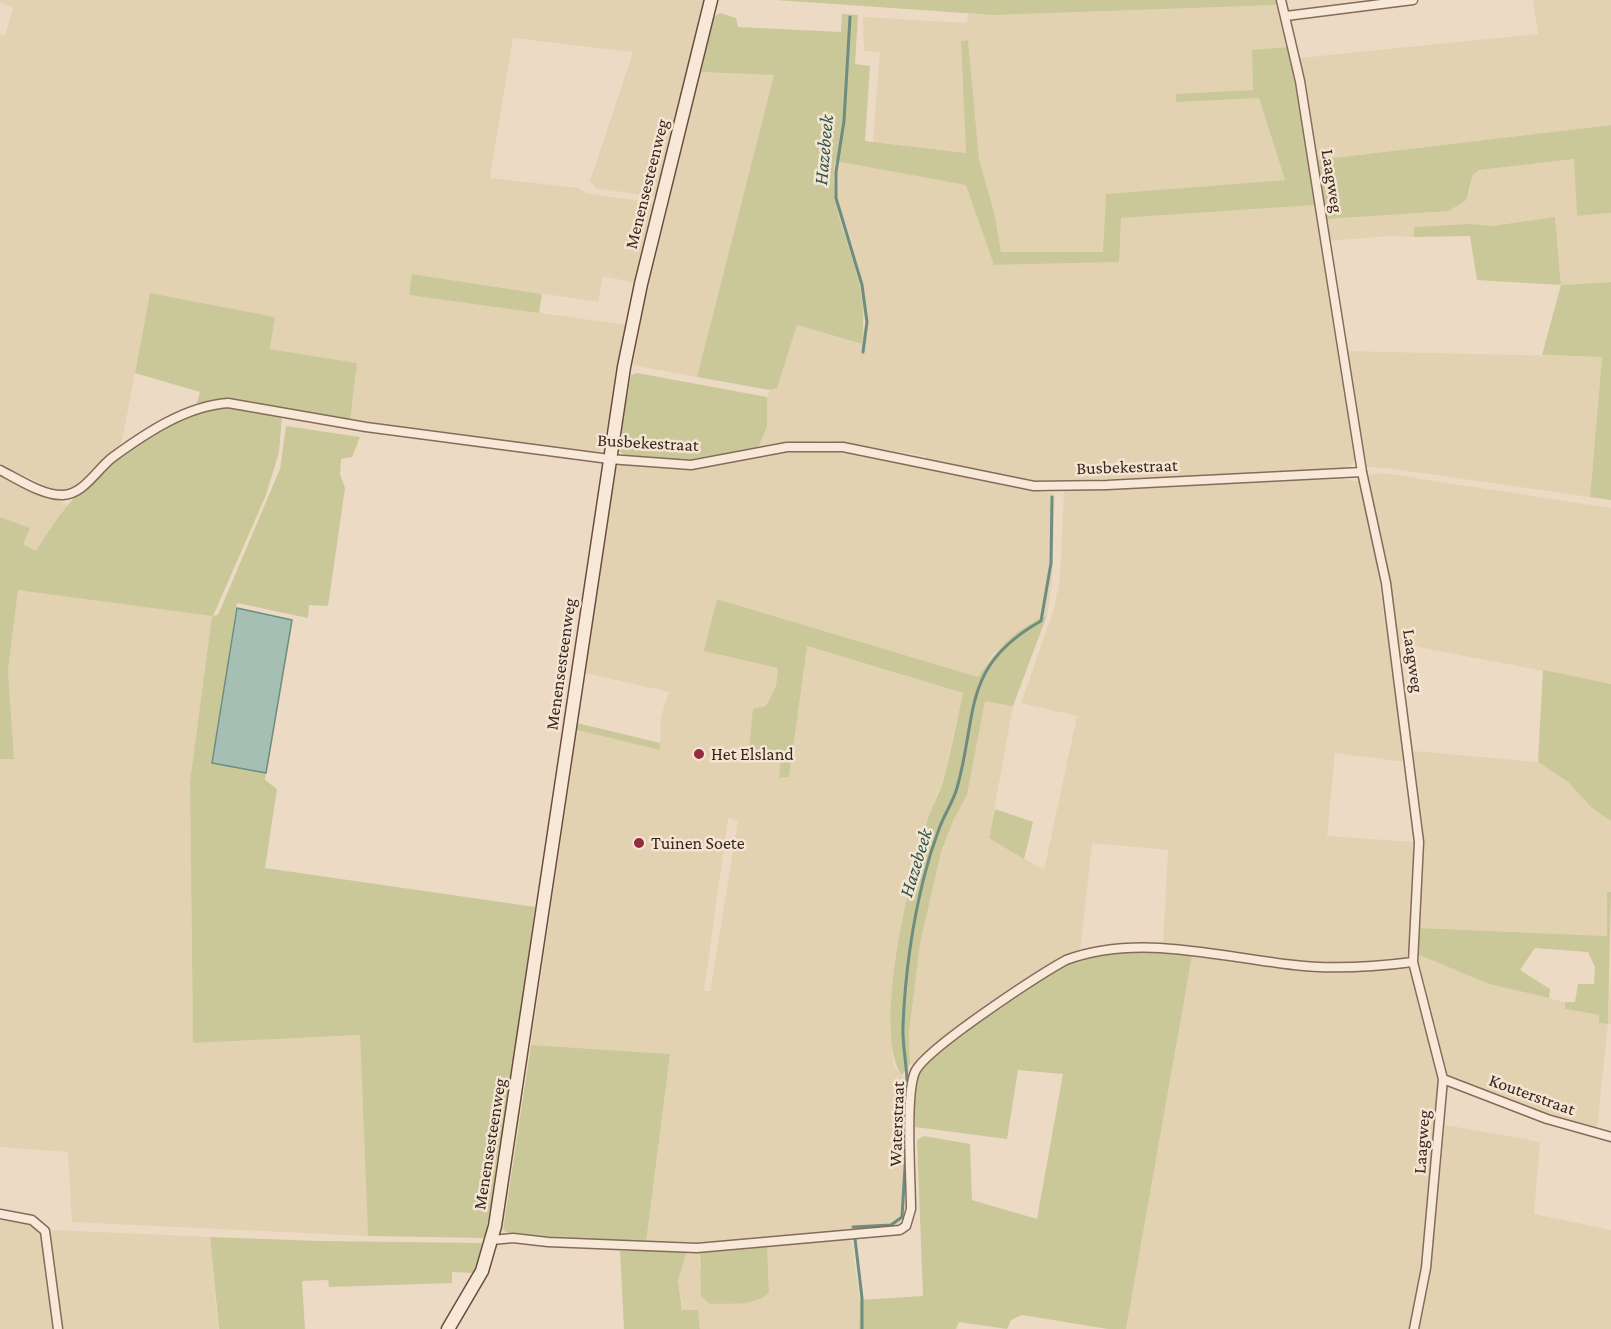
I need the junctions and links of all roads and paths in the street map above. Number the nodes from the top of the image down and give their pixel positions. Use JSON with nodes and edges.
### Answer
{"nodes":[{"id":1,"x":711,"y":0,"type":"edge"},
{"id":2,"x":1281,"y":0,"type":"edge"},
{"id":3,"x":1413,"y":0,"type":"edge"},
{"id":4,"x":1286,"y":16,"type":"junction"},
{"id":5,"x":609,"y":459,"type":"junction"},
{"id":6,"x":0,"y":471,"type":"edge"},
{"id":7,"x":1362,"y":472,"type":"junction"},
{"id":8,"x":1413,"y":962,"type":"junction"},
{"id":9,"x":1443,"y":1079,"type":"junction"},
{"id":10,"x":1611,"y":1137,"type":"edge"},
{"id":11,"x":0,"y":1214,"type":"edge"},
{"id":12,"x":492,"y":1240,"type":"junction"},
{"id":13,"x":58,"y":1329,"type":"edge"},
{"id":14,"x":448,"y":1329,"type":"edge"},
{"id":15,"x":1414,"y":1329,"type":"edge"}],
"edges":[{"from":1,"to":5,"type":"street","name":"Menensesteenweg"},
{"from":2,"to":4,"type":"street","name":"Laagweg"},
{"from":3,"to":4,"type":"street"},
{"from":4,"to":7,"type":"street","name":"Laagweg"},
{"from":5,"to":6,"type":"street","name":"Busbekestraat"},
{"from":5,"to":7,"type":"street","name":"Busbekestraat"},
{"from":5,"to":12,"type":"street","name":"Menensesteenweg"},
{"from":7,"to":8,"type":"street","name":"Laagweg"},
{"from":8,"to":9,"type":"street","name":"Laagweg"},
{"from":8,"to":12,"type":"street","name":"Waterstraat"},
{"from":9,"to":10,"type":"street","name":"Kouterstraat"},
{"from":9,"to":15,"type":"street","name":"Laagweg"},
{"from":11,"to":13,"type":"street"},
{"from":12,"to":14,"type":"street","name":"Menensesteenweg"}]}
